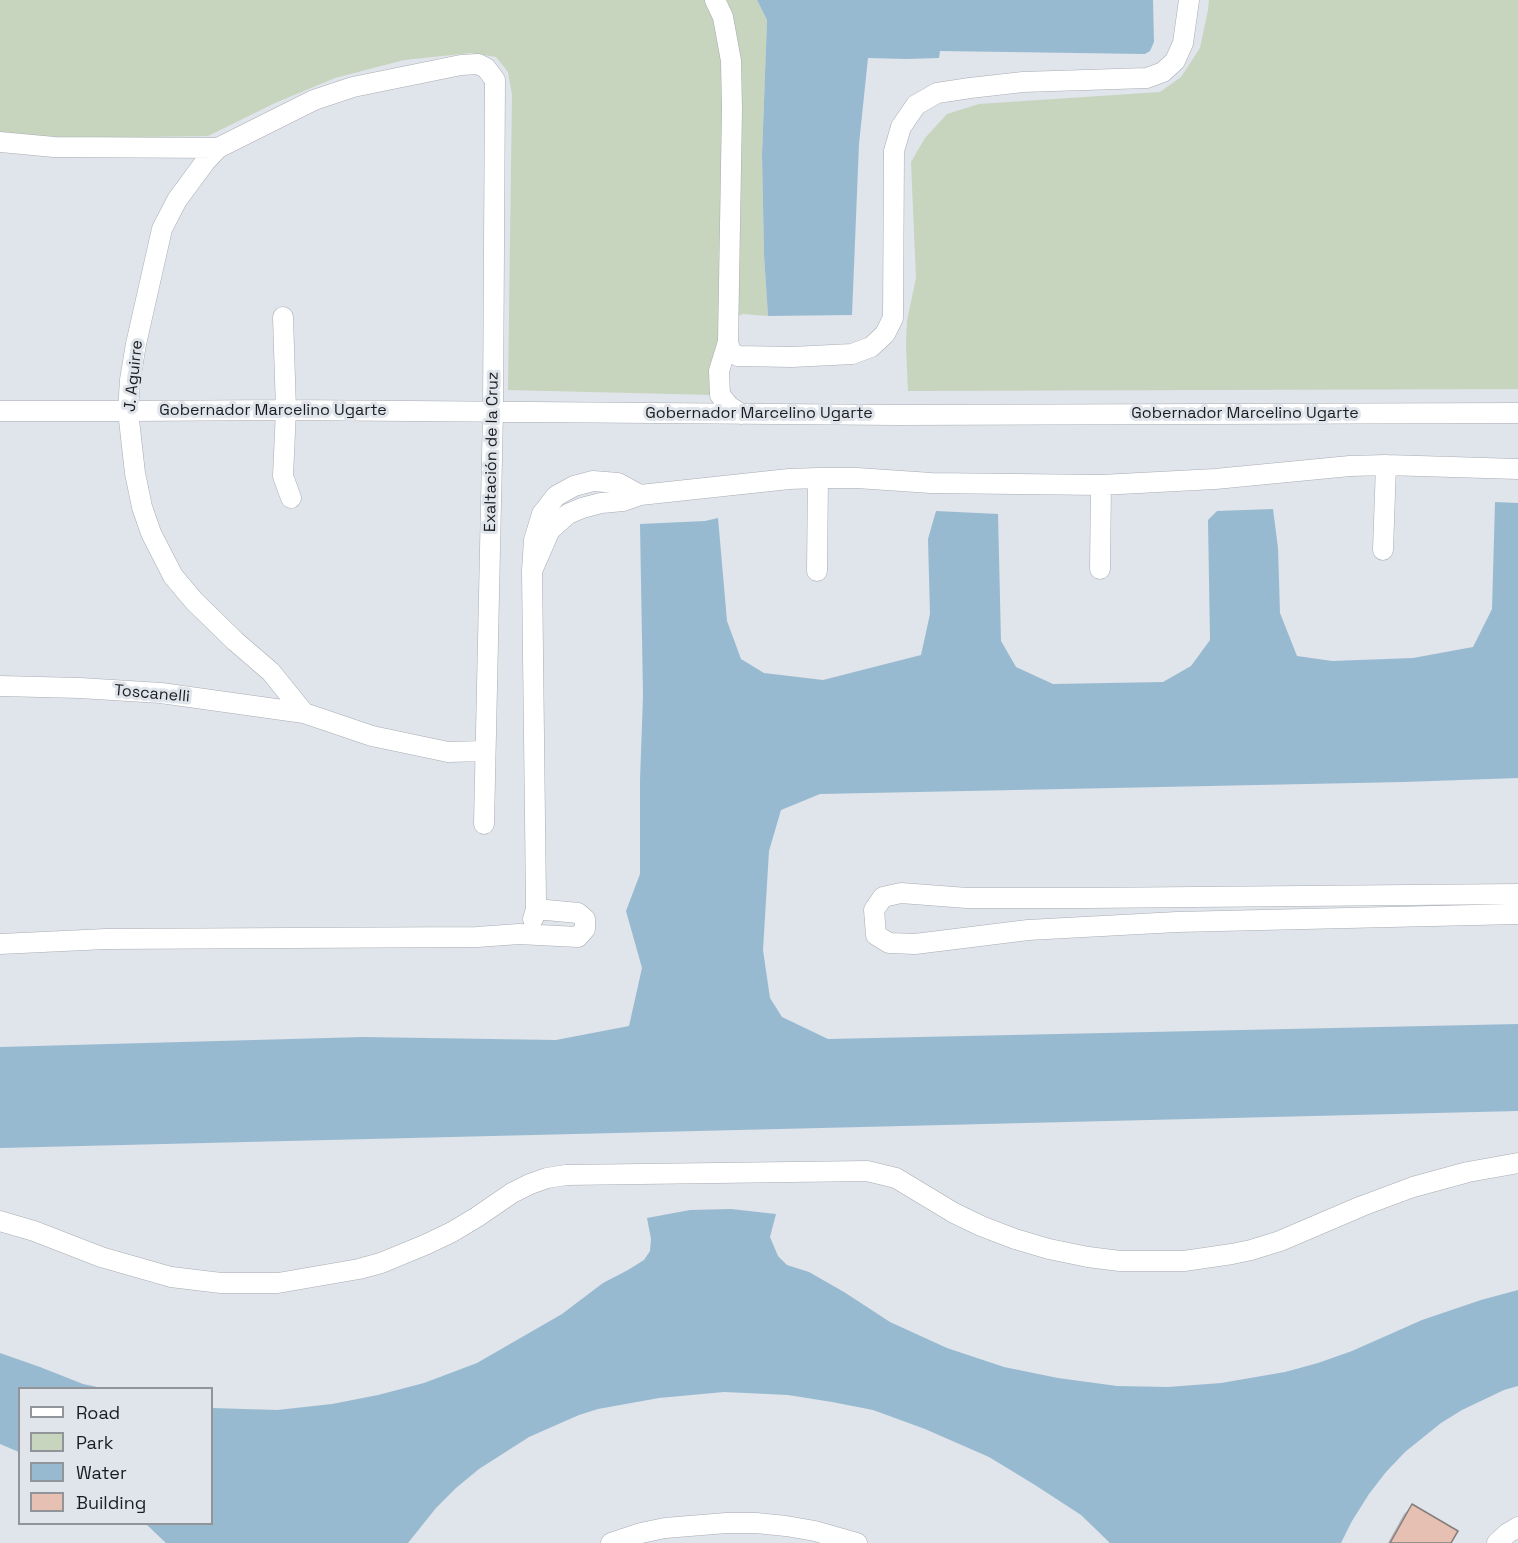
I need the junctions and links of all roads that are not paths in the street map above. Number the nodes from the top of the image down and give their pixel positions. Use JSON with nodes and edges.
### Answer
{"nodes":[{"id":1,"x":715,"y":0,"type":"edge"},
{"id":2,"x":1188,"y":0,"type":"edge"},
{"id":3,"x":495,"y":80,"type":"joint"},
{"id":4,"x":0,"y":142,"type":"edge"},
{"id":5,"x":218,"y":148,"type":"junction"},
{"id":6,"x":283,"y":317,"type":"dead end"},
{"id":7,"x":728,"y":342,"type":"junction"},
{"id":8,"x":286,"y":410,"type":"junction"},
{"id":9,"x":0,"y":411,"type":"edge"},
{"id":10,"x":129,"y":411,"type":"junction"},
{"id":11,"x":493,"y":412,"type":"junction"},
{"id":12,"x":1518,"y":413,"type":"edge"},
{"id":13,"x":741,"y":414,"type":"junction"},
{"id":14,"x":1386,"y":465,"type":"junction"},
{"id":15,"x":1518,"y":469,"type":"edge"},
{"id":16,"x":818,"y":478,"type":"junction"},
{"id":17,"x":1101,"y":485,"type":"junction"},
{"id":18,"x":291,"y":498,"type":"dead end"},
{"id":19,"x":1383,"y":550,"type":"dead end"},
{"id":20,"x":1100,"y":569,"type":"dead end"},
{"id":21,"x":817,"y":571,"type":"dead end"},
{"id":22,"x":0,"y":686,"type":"edge"},
{"id":23,"x":304,"y":712,"type":"junction"},
{"id":24,"x":485,"y":751,"type":"junction"},
{"id":25,"x":484,"y":824,"type":"dead end"},
{"id":26,"x":1518,"y":894,"type":"edge"},
{"id":27,"x":1200,"y":897,"type":"junction"},
{"id":28,"x":536,"y":909,"type":"junction"},
{"id":29,"x":1518,"y":914,"type":"edge"},
{"id":30,"x":1200,"y":922,"type":"junction"},
{"id":31,"x":519,"y":934,"type":"junction"},
{"id":32,"x":0,"y":944,"type":"edge"},
{"id":33,"x":1518,"y":1163,"type":"edge"},
{"id":34,"x":0,"y":1221,"type":"edge"},
{"id":35,"x":1518,"y":1527,"type":"edge"},
{"id":36,"x":611,"y":1543,"type":"edge"},
{"id":37,"x":857,"y":1543,"type":"edge"},
{"id":38,"x":1497,"y":1543,"type":"edge"}],
"edges":[{"from":1,"to":7,"type":"street"},
{"from":2,"to":7,"type":"street"},
{"from":3,"to":5,"type":"street","name":"J. Aguirre"},
{"from":3,"to":11,"type":"street","name":"Exaltación de la Cruz"},
{"from":4,"to":5,"type":"street"},
{"from":5,"to":10,"type":"street","name":"J. Aguirre"},
{"from":6,"to":8,"type":"street"},
{"from":7,"to":13,"type":"street"},
{"from":8,"to":10,"type":"street","name":"Gobernador Marcelino Ugarte"},
{"from":8,"to":11,"type":"street","name":"Gobernador Marcelino Ugarte"},
{"from":8,"to":18,"type":"street"},
{"from":9,"to":10,"type":"street","name":"Gobernador Marcelino Ugarte"},
{"from":10,"to":23,"type":"street","name":"J. Aguirre"},
{"from":11,"to":13,"type":"street","name":"Gobernador Marcelino Ugarte"},
{"from":11,"to":24,"type":"street","name":"Exaltación de la Cruz"},
{"from":12,"to":13,"type":"street","name":"Gobernador Marcelino Ugarte"},
{"from":14,"to":15,"type":"street"},
{"from":14,"to":17,"type":"street"},
{"from":14,"to":19,"type":"street"},
{"from":16,"to":17,"type":"street"},
{"from":16,"to":21,"type":"street"},
{"from":16,"to":28,"type":"street"},
{"from":17,"to":20,"type":"street"},
{"from":22,"to":23,"type":"street","name":"Toscanelli"},
{"from":23,"to":24,"type":"street"},
{"from":24,"to":25,"type":"street","name":"Exaltación de la Cruz"},
{"from":26,"to":27,"type":"street"},
{"from":27,"to":30,"type":"street"},
{"from":27,"to":30,"type":"street"},
{"from":28,"to":31,"type":"street"},
{"from":28,"to":31,"type":"street"},
{"from":29,"to":30,"type":"street"},
{"from":31,"to":32,"type":"street"},
{"from":33,"to":34,"type":"street"},
{"from":35,"to":38,"type":"street"},
{"from":36,"to":37,"type":"street"}]}
